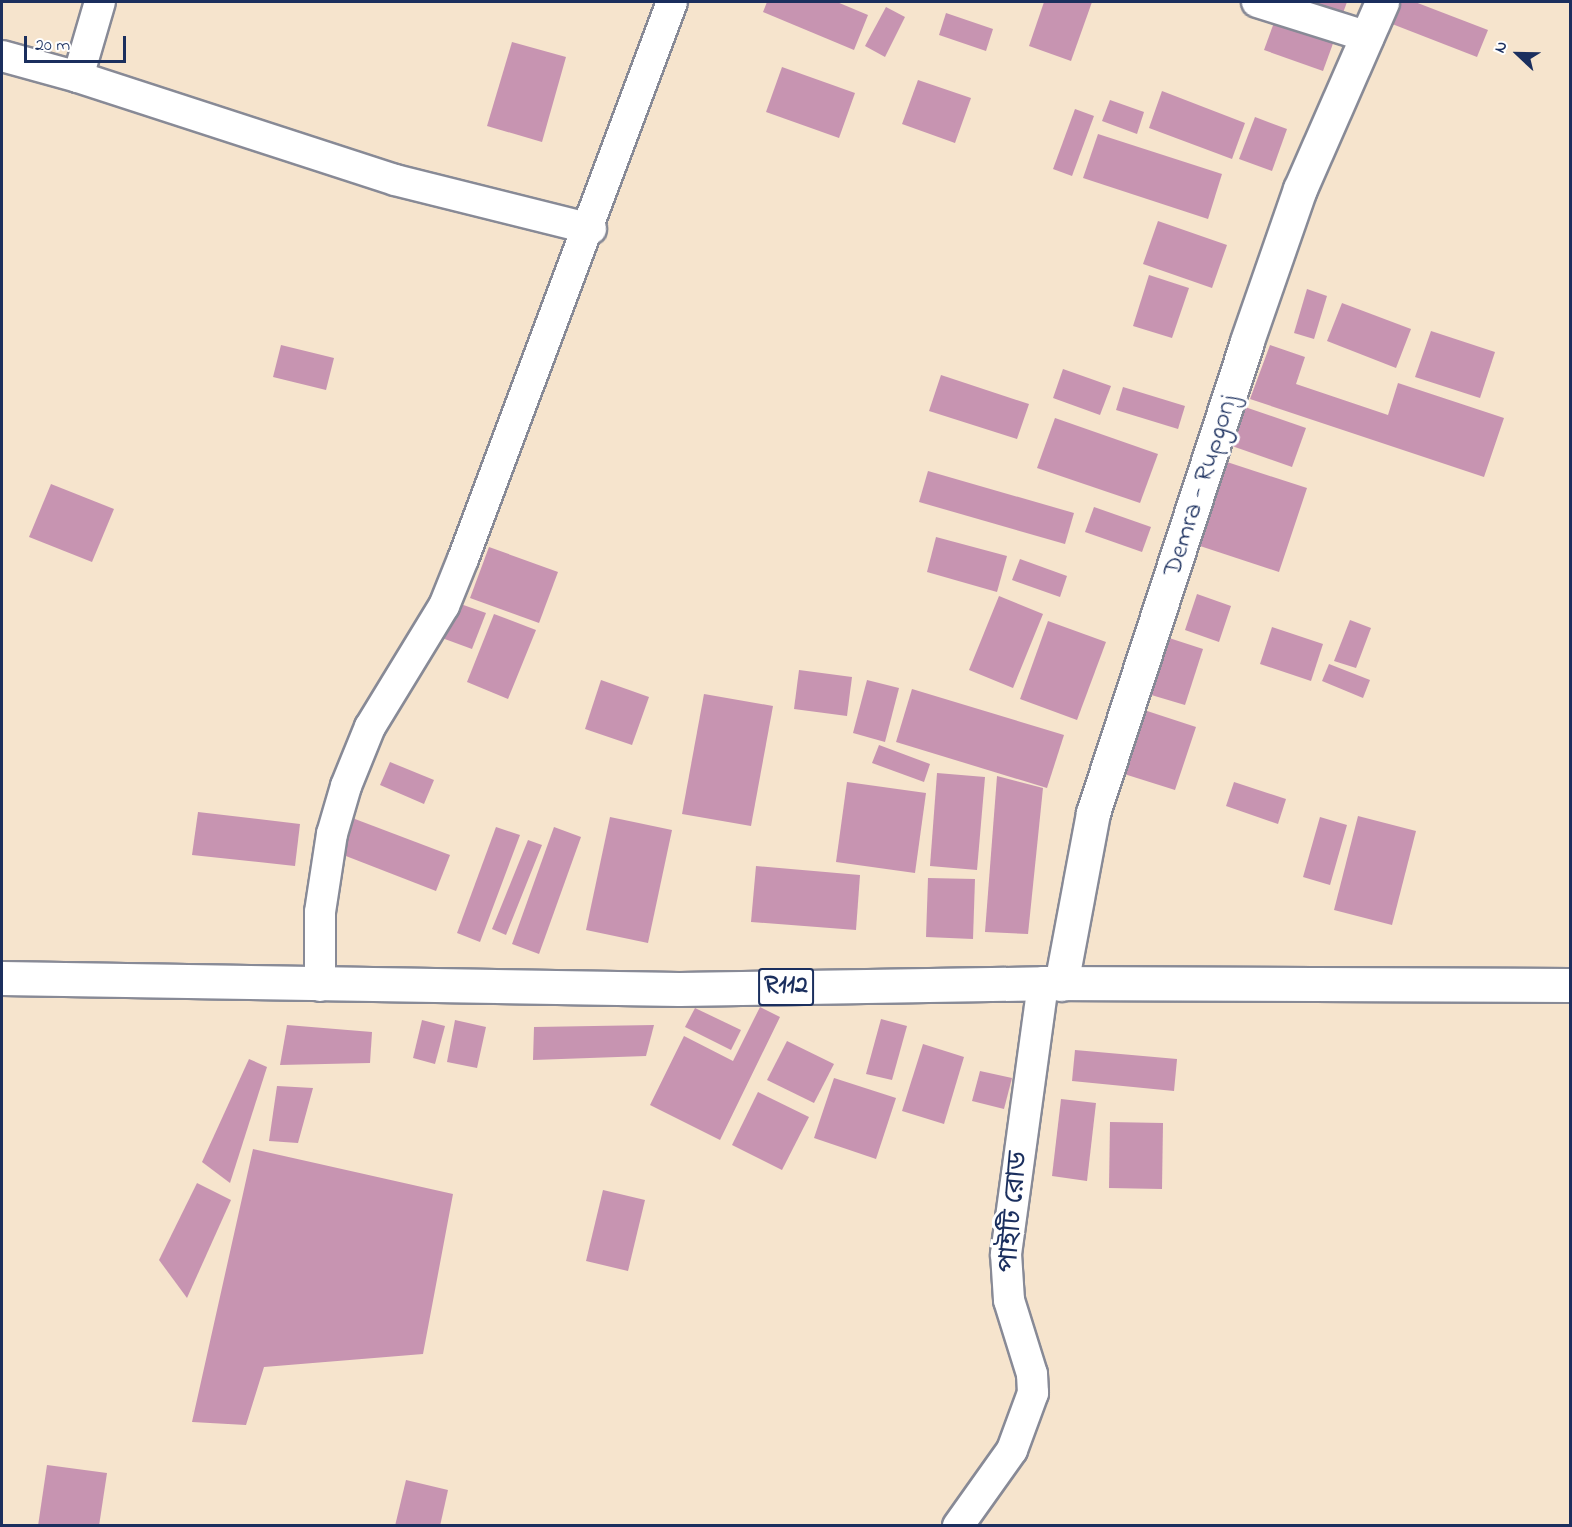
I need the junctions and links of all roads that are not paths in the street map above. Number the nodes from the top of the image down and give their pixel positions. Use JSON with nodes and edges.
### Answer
{"nodes":[{"id":1,"x":100,"y":2,"type":"edge"},
{"id":2,"x":672,"y":2,"type":"edge"},
{"id":3,"x":1257,"y":2,"type":"edge"},
{"id":4,"x":1383,"y":2,"type":"edge"},
{"id":5,"x":1369,"y":37,"type":"junction"},
{"id":6,"x":2,"y":56,"type":"edge"},
{"id":7,"x":78,"y":77,"type":"junction"},
{"id":8,"x":591,"y":229,"type":"junction"},
{"id":9,"x":2,"y":978,"type":"edge"},
{"id":10,"x":1052,"y":984,"type":"junction"},
{"id":11,"x":1570,"y":985,"type":"edge"},
{"id":12,"x":320,"y":986,"type":"junction"},
{"id":13,"x":958,"y":1526,"type":"edge"}],
"edges":[{"from":1,"to":7,"type":"street"},
{"from":2,"to":8,"type":"street"},
{"from":3,"to":5,"type":"street"},
{"from":4,"to":5,"type":"main road","name":"Demra - Rupgonj"},
{"from":5,"to":10,"type":"main road","name":"Demra - Rupgonj"},
{"from":6,"to":7,"type":"street"},
{"from":7,"to":8,"type":"street"},
{"from":8,"to":12,"type":"street"},
{"from":9,"to":12,"type":"main road","number":"R112"},
{"from":10,"to":11,"type":"main road","number":"R112"},
{"from":10,"to":12,"type":"main road","number":"R112"},
{"from":10,"to":13,"type":"street","name":"পাইটি রোড"}]}
